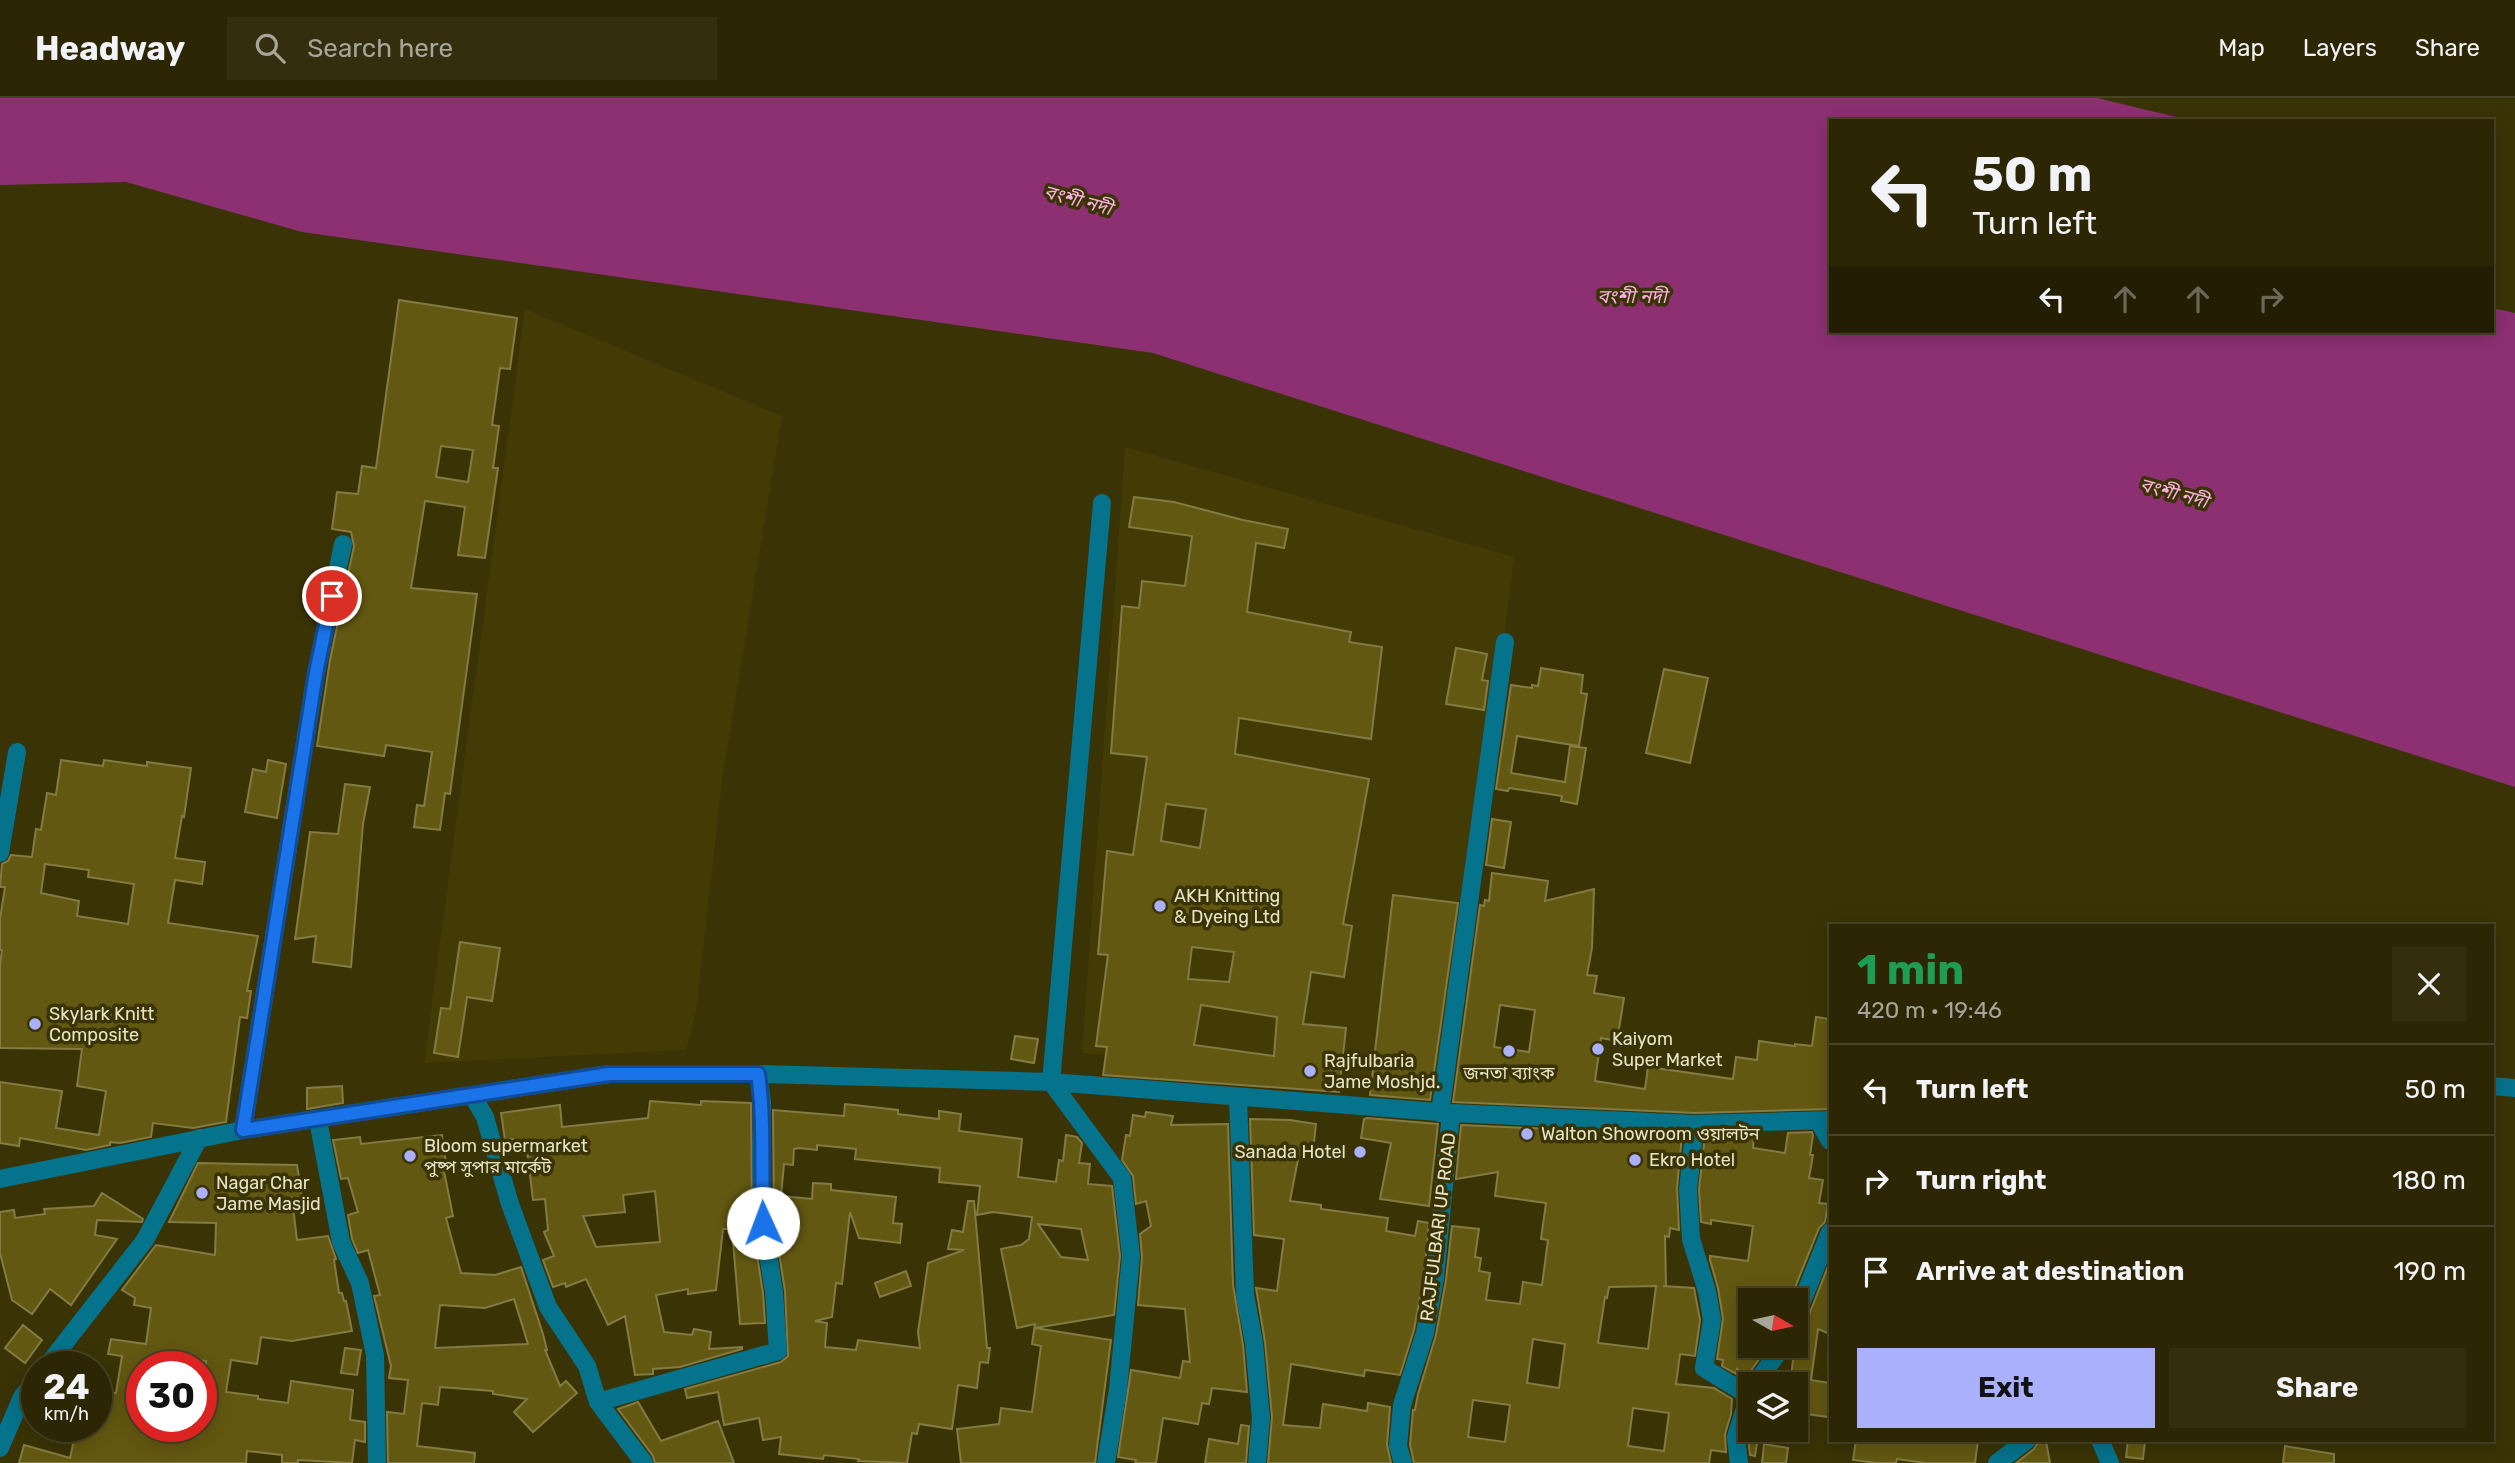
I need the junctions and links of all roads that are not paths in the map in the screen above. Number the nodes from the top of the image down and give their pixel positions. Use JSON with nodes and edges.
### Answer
{"nodes":[{"id":1,"x":1102,"y":503,"type":"dead end"},
{"id":2,"x":343,"y":544,"type":"dead end"},
{"id":3,"x":1505,"y":642,"type":"dead end"},
{"id":4,"x":16,"y":752,"type":"dead end"},
{"id":5,"x":0,"y":853,"type":"edge"},
{"id":6,"x":758,"y":1074,"type":"junction"},
{"id":7,"x":1051,"y":1082,"type":"junction"},
{"id":8,"x":2494,"y":1086,"type":"edge"},
{"id":9,"x":2515,"y":1088,"type":"edge"},
{"id":10,"x":472,"y":1095,"type":"junction"},
{"id":11,"x":1238,"y":1097,"type":"junction"},
{"id":12,"x":1446,"y":1113,"type":"junction"},
{"id":13,"x":318,"y":1120,"type":"junction"},
{"id":14,"x":1825,"y":1121,"type":"edge"},
{"id":15,"x":1695,"y":1124,"type":"junction"},
{"id":16,"x":243,"y":1130,"type":"junction"},
{"id":17,"x":199,"y":1138,"type":"junction"},
{"id":18,"x":0,"y":1179,"type":"edge"},
{"id":19,"x":1829,"y":1234,"type":"edge"},
{"id":20,"x":1807,"y":1288,"type":"edge"},
{"id":21,"x":58,"y":1351,"type":"edge"},
{"id":22,"x":1738,"y":1384,"type":"edge"},
{"id":23,"x":21,"y":1398,"type":"edge"},
{"id":24,"x":598,"y":1402,"type":"junction"},
{"id":25,"x":1738,"y":1434,"type":"edge"},
{"id":26,"x":2023,"y":1442,"type":"edge"},
{"id":27,"x":2101,"y":1442,"type":"edge"},
{"id":28,"x":0,"y":1448,"type":"edge"},
{"id":29,"x":377,"y":1463,"type":"edge"},
{"id":30,"x":644,"y":1463,"type":"edge"},
{"id":31,"x":1106,"y":1463,"type":"edge"},
{"id":32,"x":1256,"y":1463,"type":"edge"},
{"id":33,"x":1403,"y":1463,"type":"edge"},
{"id":34,"x":1739,"y":1463,"type":"edge"},
{"id":35,"x":1997,"y":1463,"type":"edge"},
{"id":36,"x":2110,"y":1463,"type":"edge"}],
"edges":[{"from":1,"to":7,"type":"street"},
{"from":2,"to":16,"type":"street"},
{"from":3,"to":12,"type":"street","name":"RAJFULBARI UP ROAD"},
{"from":4,"to":5,"type":"street"},
{"from":6,"to":7,"type":"street"},
{"from":6,"to":10,"type":"street"},
{"from":6,"to":24,"type":"street"},
{"from":7,"to":11,"type":"street"},
{"from":7,"to":31,"type":"street"},
{"from":8,"to":9,"type":"street"},
{"from":10,"to":13,"type":"street"},
{"from":10,"to":24,"type":"street"},
{"from":11,"to":12,"type":"street"},
{"from":11,"to":32,"type":"street"},
{"from":12,"to":15,"type":"street"},
{"from":12,"to":33,"type":"street","name":"RAJFULBARI UP ROAD"},
{"from":13,"to":16,"type":"street"},
{"from":13,"to":29,"type":"street"},
{"from":14,"to":15,"type":"street"},
{"from":15,"to":22,"type":"street"},
{"from":16,"to":17,"type":"street"},
{"from":17,"to":18,"type":"street"},
{"from":17,"to":21,"type":"street"},
{"from":19,"to":20,"type":"street"},
{"from":23,"to":28,"type":"street"},
{"from":24,"to":30,"type":"street"},
{"from":25,"to":34,"type":"street"},
{"from":26,"to":35,"type":"street"},
{"from":27,"to":36,"type":"street"}]}
